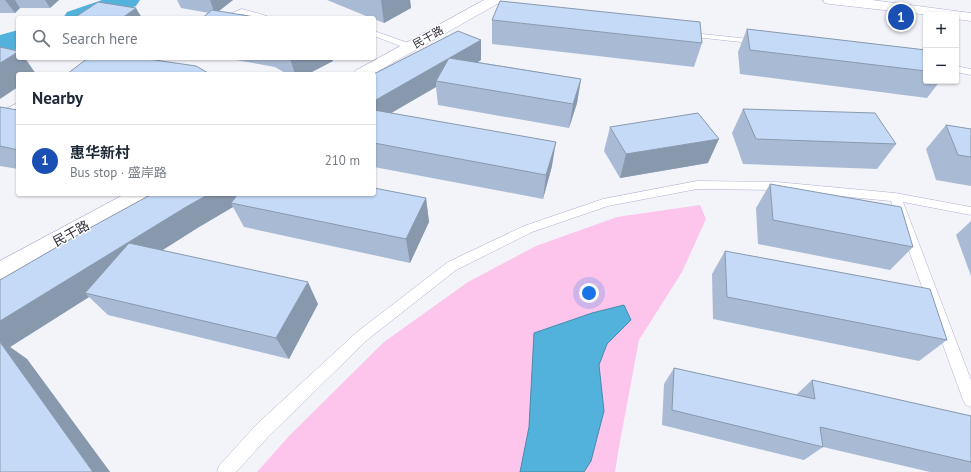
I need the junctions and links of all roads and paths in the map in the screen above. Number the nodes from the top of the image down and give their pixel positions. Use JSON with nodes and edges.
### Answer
{"nodes":[{"id":1,"x":494,"y":0,"type":"edge"},
{"id":2,"x":830,"y":0,"type":"edge"},
{"id":3,"x":940,"y":0,"type":"edge"},
{"id":4,"x":971,"y":4,"type":"edge"},
{"id":5,"x":229,"y":16,"type":"edge"},
{"id":6,"x":258,"y":16,"type":"edge"},
{"id":7,"x":971,"y":17,"type":"edge"},
{"id":8,"x":676,"y":33,"type":"edge"},
{"id":9,"x":376,"y":34,"type":"edge"},
{"id":10,"x":770,"y":44,"type":"edge"},
{"id":11,"x":411,"y":47,"type":"junction"},
{"id":12,"x":959,"y":70,"type":"edge"},
{"id":13,"x":365,"y":72,"type":"edge"},
{"id":14,"x":971,"y":72,"type":"edge"},
{"id":15,"x":16,"y":107,"type":"edge"},
{"id":16,"x":0,"y":116,"type":"edge"},
{"id":17,"x":138,"y":196,"type":"edge"},
{"id":18,"x":895,"y":197,"type":"junction"},
{"id":19,"x":971,"y":211,"type":"edge"},
{"id":20,"x":0,"y":272,"type":"edge"},
{"id":21,"x":971,"y":400,"type":"edge"},
{"id":22,"x":225,"y":472,"type":"edge"}],
"edges":[{"from":1,"to":11,"type":"street","name":"民干路"},
{"from":2,"to":7,"type":"street"},
{"from":3,"to":4,"type":"street"},
{"from":5,"to":6,"type":"lane"},
{"from":8,"to":10,"type":"lane"},
{"from":9,"to":11,"type":"lane"},
{"from":11,"to":13,"type":"street","name":"民干路"},
{"from":12,"to":14,"type":"lane"},
{"from":15,"to":16,"type":"lane"},
{"from":17,"to":20,"type":"street","name":"民干路"},
{"from":18,"to":19,"type":"lane"},
{"from":18,"to":21,"type":"lane"},
{"from":18,"to":22,"type":"lane"}]}
